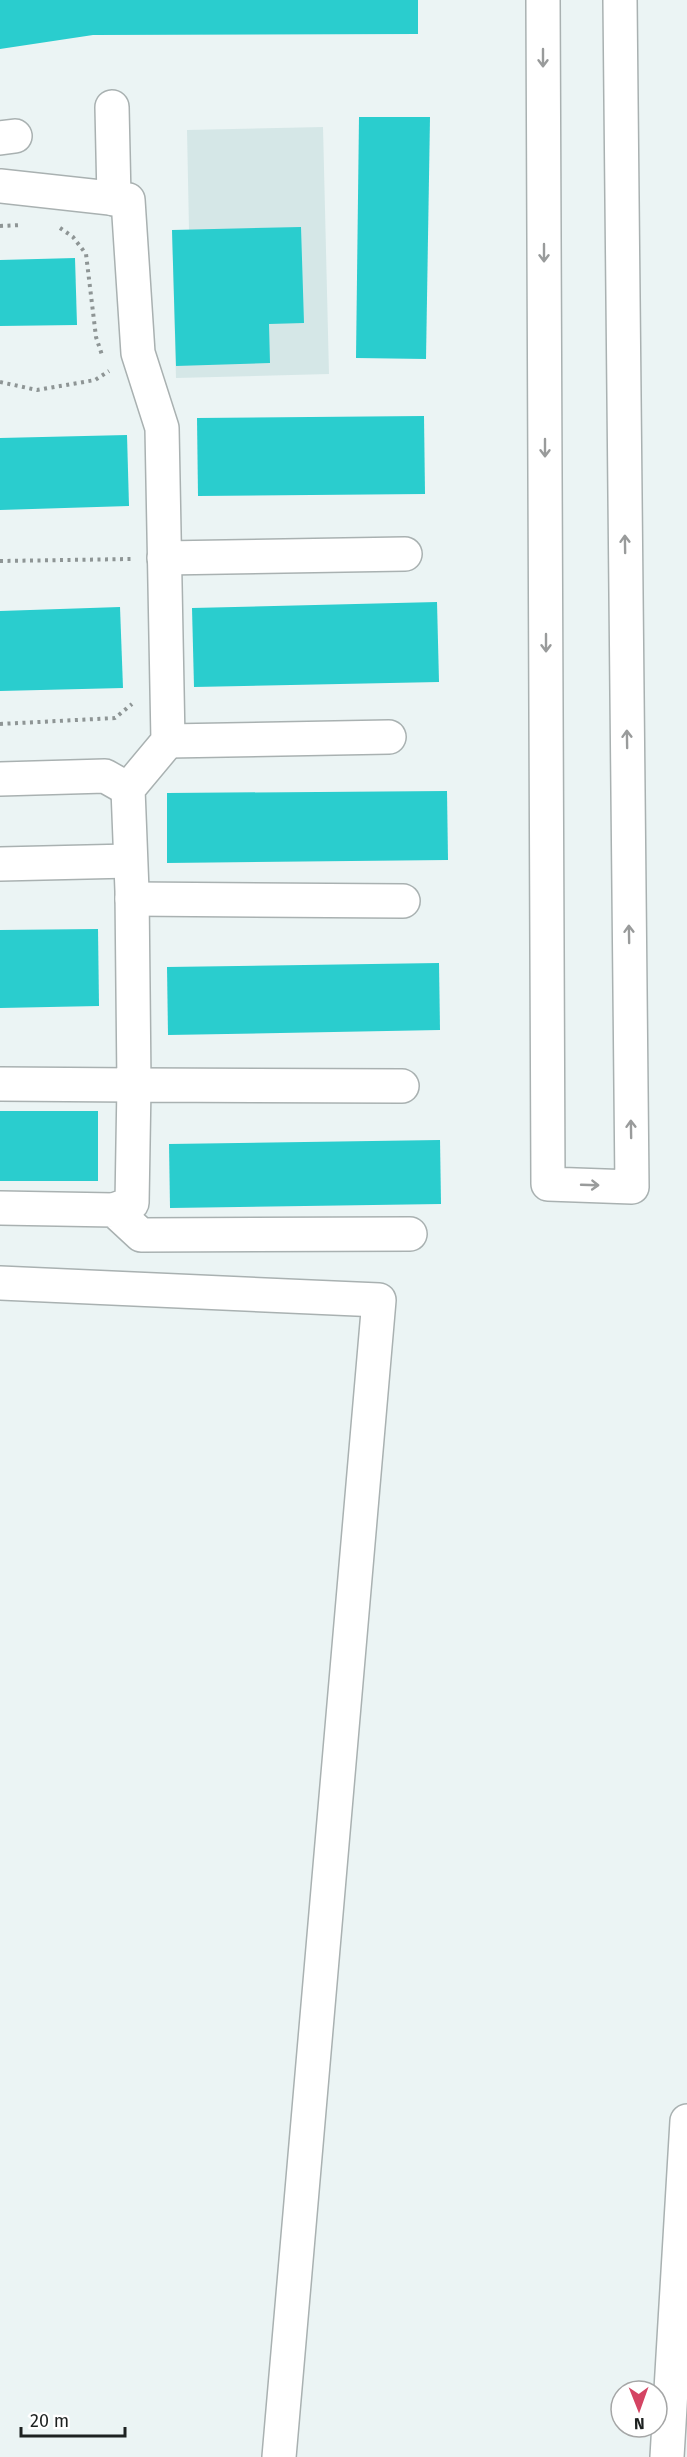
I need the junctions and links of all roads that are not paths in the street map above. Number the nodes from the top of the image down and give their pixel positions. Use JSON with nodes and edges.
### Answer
{"nodes":[{"id":1,"x":543,"y":0,"type":"edge"},
{"id":2,"x":620,"y":0,"type":"edge"},
{"id":3,"x":112,"y":107,"type":"dead end"},
{"id":4,"x":0,"y":186,"type":"edge"},
{"id":5,"x":114,"y":198,"type":"junction"},
{"id":6,"x":405,"y":554,"type":"dead end"},
{"id":7,"x":164,"y":558,"type":"junction"},
{"id":8,"x":389,"y":737,"type":"dead end"},
{"id":9,"x":168,"y":741,"type":"junction"},
{"id":10,"x":0,"y":779,"type":"edge"},
{"id":11,"x":128,"y":789,"type":"junction"},
{"id":12,"x":130,"y":861,"type":"junction"},
{"id":13,"x":0,"y":864,"type":"edge"},
{"id":14,"x":132,"y":899,"type":"junction"},
{"id":15,"x":403,"y":901,"type":"dead end"},
{"id":16,"x":0,"y":1084,"type":"edge"},
{"id":17,"x":134,"y":1085,"type":"junction"},
{"id":18,"x":402,"y":1086,"type":"dead end"},
{"id":19,"x":0,"y":1209,"type":"edge"},
{"id":20,"x":114,"y":1210,"type":"junction"},
{"id":21,"x":410,"y":1234,"type":"dead end"},
{"id":22,"x":0,"y":1283,"type":"edge"},
{"id":23,"x":687,"y":2121,"type":"edge"},
{"id":24,"x":279,"y":2457,"type":"edge"},
{"id":25,"x":667,"y":2457,"type":"edge"}],
"edges":[{"from":1,"to":2,"type":"street","one_way":true},
{"from":3,"to":5,"type":"street"},
{"from":4,"to":5,"type":"street"},
{"from":5,"to":7,"type":"street"},
{"from":6,"to":7,"type":"street"},
{"from":7,"to":9,"type":"street"},
{"from":8,"to":9,"type":"street"},
{"from":9,"to":11,"type":"street"},
{"from":10,"to":11,"type":"street"},
{"from":11,"to":12,"type":"street"},
{"from":12,"to":13,"type":"street"},
{"from":12,"to":14,"type":"street"},
{"from":14,"to":15,"type":"street"},
{"from":14,"to":17,"type":"street"},
{"from":16,"to":17,"type":"street"},
{"from":17,"to":18,"type":"street"},
{"from":17,"to":20,"type":"street"},
{"from":19,"to":20,"type":"street"},
{"from":20,"to":21,"type":"street"},
{"from":22,"to":24,"type":"street"},
{"from":23,"to":25,"type":"street"}]}
